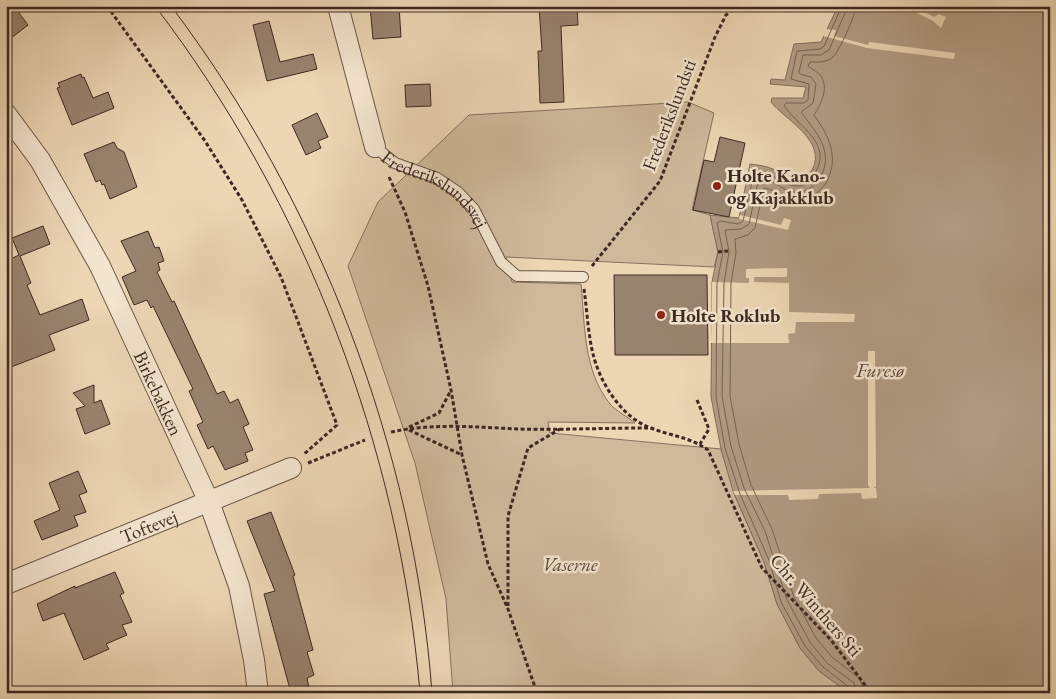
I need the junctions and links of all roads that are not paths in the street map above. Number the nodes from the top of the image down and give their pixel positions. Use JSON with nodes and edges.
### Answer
{"nodes":[{"id":1,"x":338,"y":6,"type":"edge"},
{"id":2,"x":6,"y":114,"type":"edge"},
{"id":3,"x":375,"y":147,"type":"joint"},
{"id":4,"x":583,"y":277,"type":"road end"},
{"id":5,"x":295,"y":467,"type":"road end"},
{"id":6,"x":209,"y":502,"type":"junction"},
{"id":7,"x":6,"y":584,"type":"edge"},
{"id":8,"x":258,"y":693,"type":"edge"}],
"edges":[{"from":1,"to":3,"type":"street","name":"Frederikslundsvej"},
{"from":2,"to":6,"type":"street","name":"Birkebakken"},
{"from":3,"to":4,"type":"lane","name":"Frederikslundsvej"},
{"from":5,"to":6,"type":"street","name":"Toftevej"},
{"from":6,"to":7,"type":"street","name":"Toftevej"},
{"from":6,"to":8,"type":"street","name":"Birkebakken"}]}
